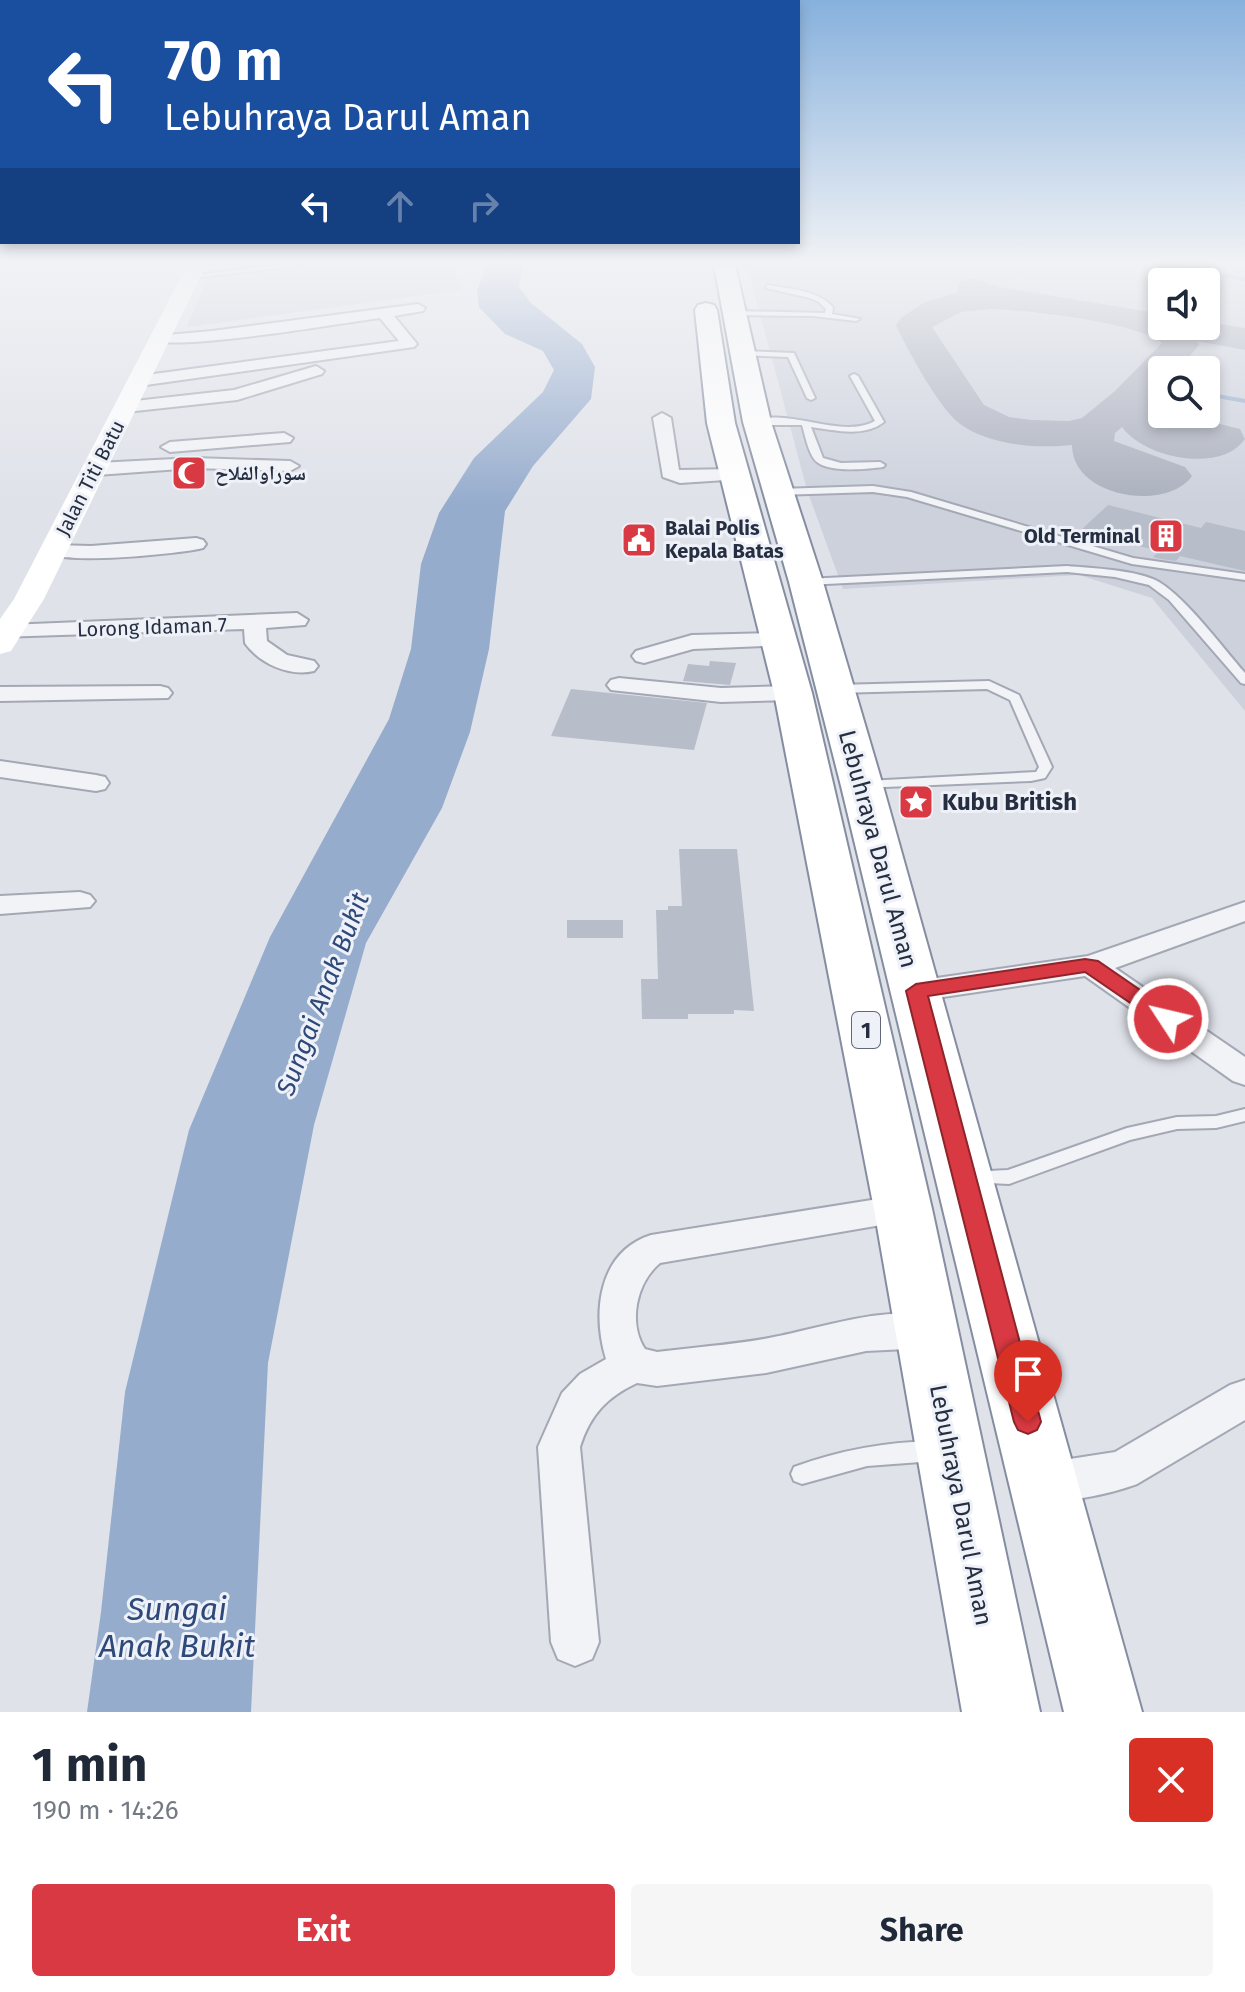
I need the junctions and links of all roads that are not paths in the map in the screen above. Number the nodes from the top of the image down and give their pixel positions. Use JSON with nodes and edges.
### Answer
{"nodes":[{"id":1,"x":157,"y":345,"type":"edge"},
{"id":2,"x":406,"y":345,"type":"edge"},
{"id":3,"x":732,"y":345,"type":"edge"},
{"id":4,"x":773,"y":345,"type":"edge"},
{"id":5,"x":393,"y":362,"type":"dead end"},
{"id":6,"x":854,"y":376,"type":"dead end"},
{"id":7,"x":139,"y":381,"type":"junction"},
{"id":8,"x":811,"y":398,"type":"dead end"},
{"id":9,"x":126,"y":407,"type":"junction"},
{"id":10,"x":662,"y":418,"type":"dead end"},
{"id":11,"x":761,"y":423,"type":"junction"},
{"id":12,"x":284,"y":438,"type":"dead end"},
{"id":13,"x":101,"y":460,"type":"junction"},
{"id":14,"x":880,"y":465,"type":"dead end"},
{"id":15,"x":290,"y":466,"type":"dead end"},
{"id":16,"x":756,"y":484,"type":"junction"},
{"id":17,"x":196,"y":544,"type":"dead end"},
{"id":18,"x":53,"y":551,"type":"junction"},
{"id":19,"x":1164,"y":568,"type":"junction"},
{"id":20,"x":1245,"y":577,"type":"edge"},
{"id":21,"x":806,"y":582,"type":"junction"},
{"id":22,"x":1153,"y":583,"type":"junction"},
{"id":23,"x":297,"y":620,"type":"dead end"},
{"id":24,"x":255,"y":624,"type":"junction"},
{"id":25,"x":4,"y":638,"type":"edge"},
{"id":26,"x":779,"y":640,"type":"junction"},
{"id":27,"x":644,"y":656,"type":"dead end"},
{"id":28,"x":306,"y":666,"type":"dead end"},
{"id":29,"x":1245,"y":680,"type":"edge"},
{"id":30,"x":619,"y":685,"type":"dead end"},
{"id":31,"x":814,"y":691,"type":"junction"},
{"id":32,"x":160,"y":693,"type":"dead end"},
{"id":33,"x":0,"y":694,"type":"edge"},
{"id":34,"x":0,"y":769,"type":"edge"},
{"id":35,"x":96,"y":783,"type":"dead end"},
{"id":36,"x":862,"y":786,"type":"junction"},
{"id":37,"x":80,"y":901,"type":"dead end"},
{"id":38,"x":0,"y":905,"type":"edge"},
{"id":39,"x":1245,"y":911,"type":"edge"},
{"id":40,"x":1091,"y":966,"type":"junction"},
{"id":41,"x":916,"y":991,"type":"junction"},
{"id":42,"x":1245,"y":1073,"type":"edge"},
{"id":43,"x":1245,"y":1115,"type":"edge"},
{"id":44,"x":964,"y":1177,"type":"junction"},
{"id":45,"x":903,"y":1209,"type":"junction"},
{"id":46,"x":927,"y":1331,"type":"junction"},
{"id":47,"x":630,"y":1361,"type":"junction"},
{"id":48,"x":1245,"y":1398,"type":"edge"},
{"id":49,"x":950,"y":1450,"type":"junction"},
{"id":50,"x":802,"y":1474,"type":"dead end"},
{"id":51,"x":1044,"y":1483,"type":"junction"},
{"id":52,"x":575,"y":1642,"type":"dead end"},
{"id":53,"x":1001,"y":1712,"type":"edge"},
{"id":54,"x":1103,"y":1712,"type":"edge"}],
"edges":[{"from":1,"to":7,"type":"main road","name":"Jalan Titi Batu"},
{"from":2,"to":7,"type":"street"},
{"from":3,"to":11,"type":"highway","name":"Lebuhraya Darul Aman","number":"1"},
{"from":4,"to":8,"type":"lane"},
{"from":5,"to":9,"type":"street"},
{"from":6,"to":11,"type":"lane"},
{"from":7,"to":9,"type":"main road","name":"Jalan Titi Batu"},
{"from":9,"to":13,"type":"main road","name":"Jalan Titi Batu"},
{"from":10,"to":16,"type":"street"},
{"from":11,"to":14,"type":"lane"},
{"from":11,"to":16,"type":"highway","name":"Lebuhraya Darul Aman","number":"1"},
{"from":12,"to":13,"type":"street"},
{"from":13,"to":15,"type":"street"},
{"from":13,"to":18,"type":"main road","name":"Jalan Titi Batu"},
{"from":16,"to":19,"type":"lane"},
{"from":16,"to":21,"type":"highway","name":"Lebuhraya Darul Aman","number":"1"},
{"from":16,"to":26,"type":"highway","name":"Lebuhraya Darul Aman","number":"1"},
{"from":17,"to":18,"type":"street"},
{"from":18,"to":25,"type":"main road","name":"Jalan Titi Batu"},
{"from":19,"to":20,"type":"lane"},
{"from":19,"to":22,"type":"lane"},
{"from":21,"to":22,"type":"lane"},
{"from":21,"to":31,"type":"highway","name":"Lebuhraya Darul Aman","number":"1"},
{"from":22,"to":29,"type":"lane"},
{"from":23,"to":24,"type":"street","name":"Lorong Idaman 7"},
{"from":24,"to":25,"type":"street","name":"Lorong Idaman 7"},
{"from":24,"to":28,"type":"street"},
{"from":26,"to":27,"type":"street"},
{"from":26,"to":31,"type":"highway","name":"Lebuhraya Darul Aman","number":"1"},
{"from":30,"to":31,"type":"street"},
{"from":31,"to":36,"type":"highway","name":"Lebuhraya Darul Aman","number":"1"},
{"from":31,"to":36,"type":"lane"},
{"from":31,"to":45,"type":"highway","name":"Lebuhraya Darul Aman","number":"1"},
{"from":32,"to":33,"type":"street"},
{"from":34,"to":35,"type":"street"},
{"from":36,"to":41,"type":"highway","name":"Lebuhraya Darul Aman","number":"1"},
{"from":37,"to":38,"type":"street"},
{"from":39,"to":40,"type":"street"},
{"from":40,"to":41,"type":"street"},
{"from":40,"to":42,"type":"street"},
{"from":41,"to":44,"type":"highway","name":"Lebuhraya Darul Aman","number":"1"},
{"from":43,"to":44,"type":"lane"},
{"from":44,"to":51,"type":"highway","name":"Lebuhraya Darul Aman","number":"1"},
{"from":45,"to":46,"type":"highway","name":"Lebuhraya Darul Aman","number":"1"},
{"from":45,"to":47,"type":"street"},
{"from":46,"to":47,"type":"street"},
{"from":46,"to":49,"type":"highway","name":"Lebuhraya Darul Aman","number":"1"},
{"from":47,"to":52,"type":"street"},
{"from":48,"to":51,"type":"street"},
{"from":49,"to":50,"type":"lane"},
{"from":49,"to":53,"type":"highway","name":"Lebuhraya Darul Aman","number":"1"},
{"from":51,"to":54,"type":"highway","name":"Lebuhraya Darul Aman","number":"1"}]}
